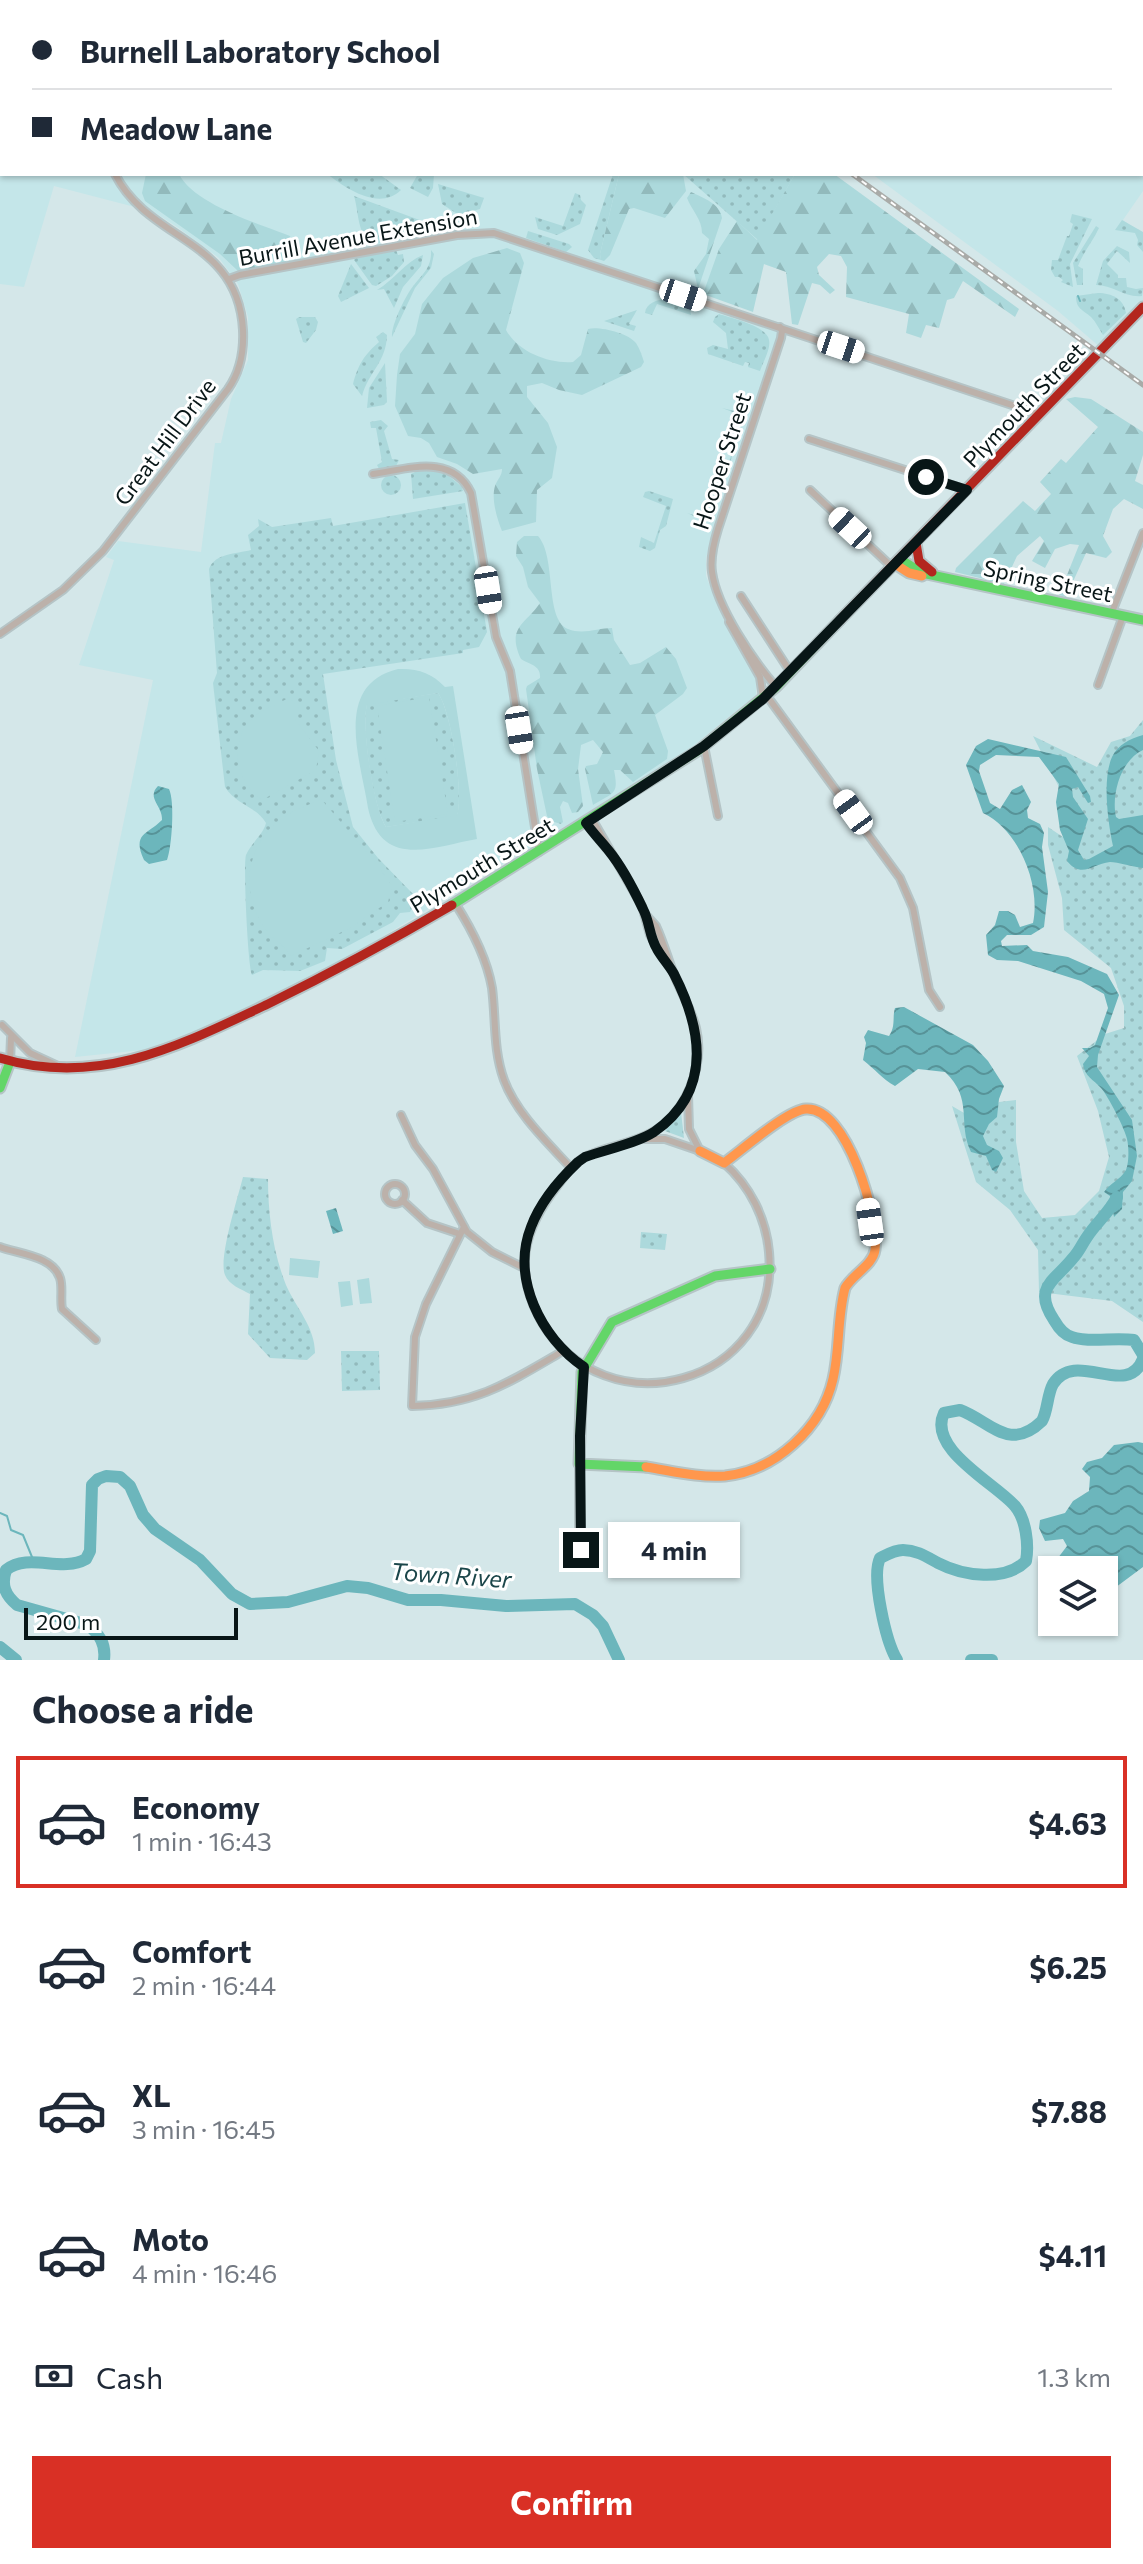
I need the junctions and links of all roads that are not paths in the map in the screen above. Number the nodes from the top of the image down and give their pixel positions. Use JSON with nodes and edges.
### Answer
{"nodes":[{"id":1,"x":116,"y":176,"type":"edge"},
{"id":2,"x":229,"y":279,"type":"junction"},
{"id":3,"x":1141,"y":312,"type":"edge"},
{"id":4,"x":780,"y":327,"type":"junction"},
{"id":5,"x":1039,"y":414,"type":"junction"},
{"id":6,"x":809,"y":439,"type":"dead end"},
{"id":7,"x":373,"y":474,"type":"dead end"},
{"id":8,"x":810,"y":490,"type":"dead end"},
{"id":9,"x":967,"y":490,"type":"junction"},
{"id":10,"x":1143,"y":533,"type":"edge"},
{"id":11,"x":916,"y":543,"type":"junction"},
{"id":12,"x":896,"y":563,"type":"junction"},
{"id":13,"x":942,"y":577,"type":"junction"},
{"id":14,"x":741,"y":596,"type":"dead end"},
{"id":15,"x":721,"y":599,"type":"junction"},
{"id":16,"x":1112,"y":612,"type":"junction"},
{"id":17,"x":1123,"y":616,"type":"junction"},
{"id":18,"x":1143,"y":620,"type":"edge"},
{"id":19,"x":0,"y":634,"type":"edge"},
{"id":20,"x":791,"y":673,"type":"junction"},
{"id":21,"x":1098,"y":685,"type":"dead end"},
{"id":22,"x":776,"y":687,"type":"junction"},
{"id":23,"x":765,"y":698,"type":"junction"},
{"id":24,"x":704,"y":746,"type":"junction"},
{"id":25,"x":718,"y":816,"type":"dead end"},
{"id":26,"x":589,"y":821,"type":"junction"},
{"id":27,"x":539,"y":852,"type":"junction"},
{"id":28,"x":455,"y":903,"type":"junction"},
{"id":29,"x":940,"y":1007,"type":"dead end"},
{"id":30,"x":1,"y":1024,"type":"edge"},
{"id":31,"x":5,"y":1060,"type":"edge"},
{"id":32,"x":65,"y":1068,"type":"junction"},
{"id":33,"x":0,"y":1088,"type":"edge"},
{"id":34,"x":689,"y":1092,"type":"junction"},
{"id":35,"x":401,"y":1115,"type":"dead end"},
{"id":36,"x":632,"y":1141,"type":"junction"},
{"id":37,"x":700,"y":1151,"type":"junction"},
{"id":38,"x":724,"y":1163,"type":"junction"},
{"id":39,"x":571,"y":1168,"type":"junction"},
{"id":40,"x":402,"y":1200,"type":"dead end"},
{"id":41,"x":462,"y":1231,"type":"junction"},
{"id":42,"x":0,"y":1247,"type":"edge"},
{"id":43,"x":524,"y":1268,"type":"junction"},
{"id":44,"x":770,"y":1269,"type":"junction"},
{"id":45,"x":96,"y":1340,"type":"dead end"},
{"id":46,"x":563,"y":1351,"type":"junction"},
{"id":47,"x":584,"y":1367,"type":"junction"},
{"id":48,"x":579,"y":1464,"type":"junction"},
{"id":49,"x":590,"y":1559,"type":"dead end"}],
"edges":[{"from":1,"to":2,"type":"street","name":"Great Hill Drive"},
{"from":2,"to":4,"type":"street","name":"Burrill Avenue Extension"},
{"from":2,"to":19,"type":"street","name":"Great Hill Drive"},
{"from":3,"to":5,"type":"street","name":"Plymouth Street"},
{"from":4,"to":5,"type":"street"},
{"from":4,"to":15,"type":"street","name":"Hooper Street"},
{"from":5,"to":9,"type":"street","name":"Plymouth Street"},
{"from":6,"to":9,"type":"street"},
{"from":7,"to":27,"type":"street"},
{"from":8,"to":12,"type":"street"},
{"from":9,"to":11,"type":"street","name":"Plymouth Street"},
{"from":10,"to":16,"type":"street"},
{"from":11,"to":12,"type":"street","name":"Plymouth Street"},
{"from":11,"to":13,"type":"street"},
{"from":12,"to":13,"type":"street","name":"Spring Street"},
{"from":12,"to":20,"type":"street","name":"Plymouth Street"},
{"from":13,"to":16,"type":"street","name":"Spring Street"},
{"from":14,"to":20,"type":"street"},
{"from":15,"to":22,"type":"street","name":"Hooper Street"},
{"from":15,"to":23,"type":"street"},
{"from":16,"to":17,"type":"street","name":"Spring Street"},
{"from":17,"to":18,"type":"street","name":"Spring Street"},
{"from":17,"to":21,"type":"street"},
{"from":20,"to":22,"type":"street","name":"Plymouth Street"},
{"from":22,"to":23,"type":"street","name":"Plymouth Street"},
{"from":23,"to":24,"type":"street","name":"Plymouth Street"},
{"from":23,"to":29,"type":"street"},
{"from":24,"to":25,"type":"street"},
{"from":24,"to":26,"type":"street","name":"Plymouth Street"},
{"from":26,"to":27,"type":"street","name":"Plymouth Street"},
{"from":26,"to":34,"type":"street"},
{"from":27,"to":28,"type":"street","name":"Plymouth Street"},
{"from":28,"to":32,"type":"street","name":"Plymouth Street"},
{"from":28,"to":39,"type":"street"},
{"from":30,"to":31,"type":"street"},
{"from":30,"to":32,"type":"street"},
{"from":31,"to":32,"type":"street","name":"Plymouth Street"},
{"from":31,"to":33,"type":"street"},
{"from":34,"to":36,"type":"street"},
{"from":34,"to":37,"type":"street"},
{"from":35,"to":41,"type":"street"},
{"from":36,"to":37,"type":"street"},
{"from":36,"to":39,"type":"street"},
{"from":37,"to":38,"type":"street"},
{"from":38,"to":44,"type":"street"},
{"from":38,"to":48,"type":"street"},
{"from":39,"to":43,"type":"street"},
{"from":40,"to":41,"type":"street"},
{"from":41,"to":43,"type":"street"},
{"from":41,"to":46,"type":"street"},
{"from":42,"to":45,"type":"street"},
{"from":43,"to":46,"type":"street"},
{"from":44,"to":47,"type":"street"},
{"from":44,"to":47,"type":"street"},
{"from":46,"to":47,"type":"street"},
{"from":47,"to":48,"type":"street"},
{"from":48,"to":49,"type":"street"}]}
